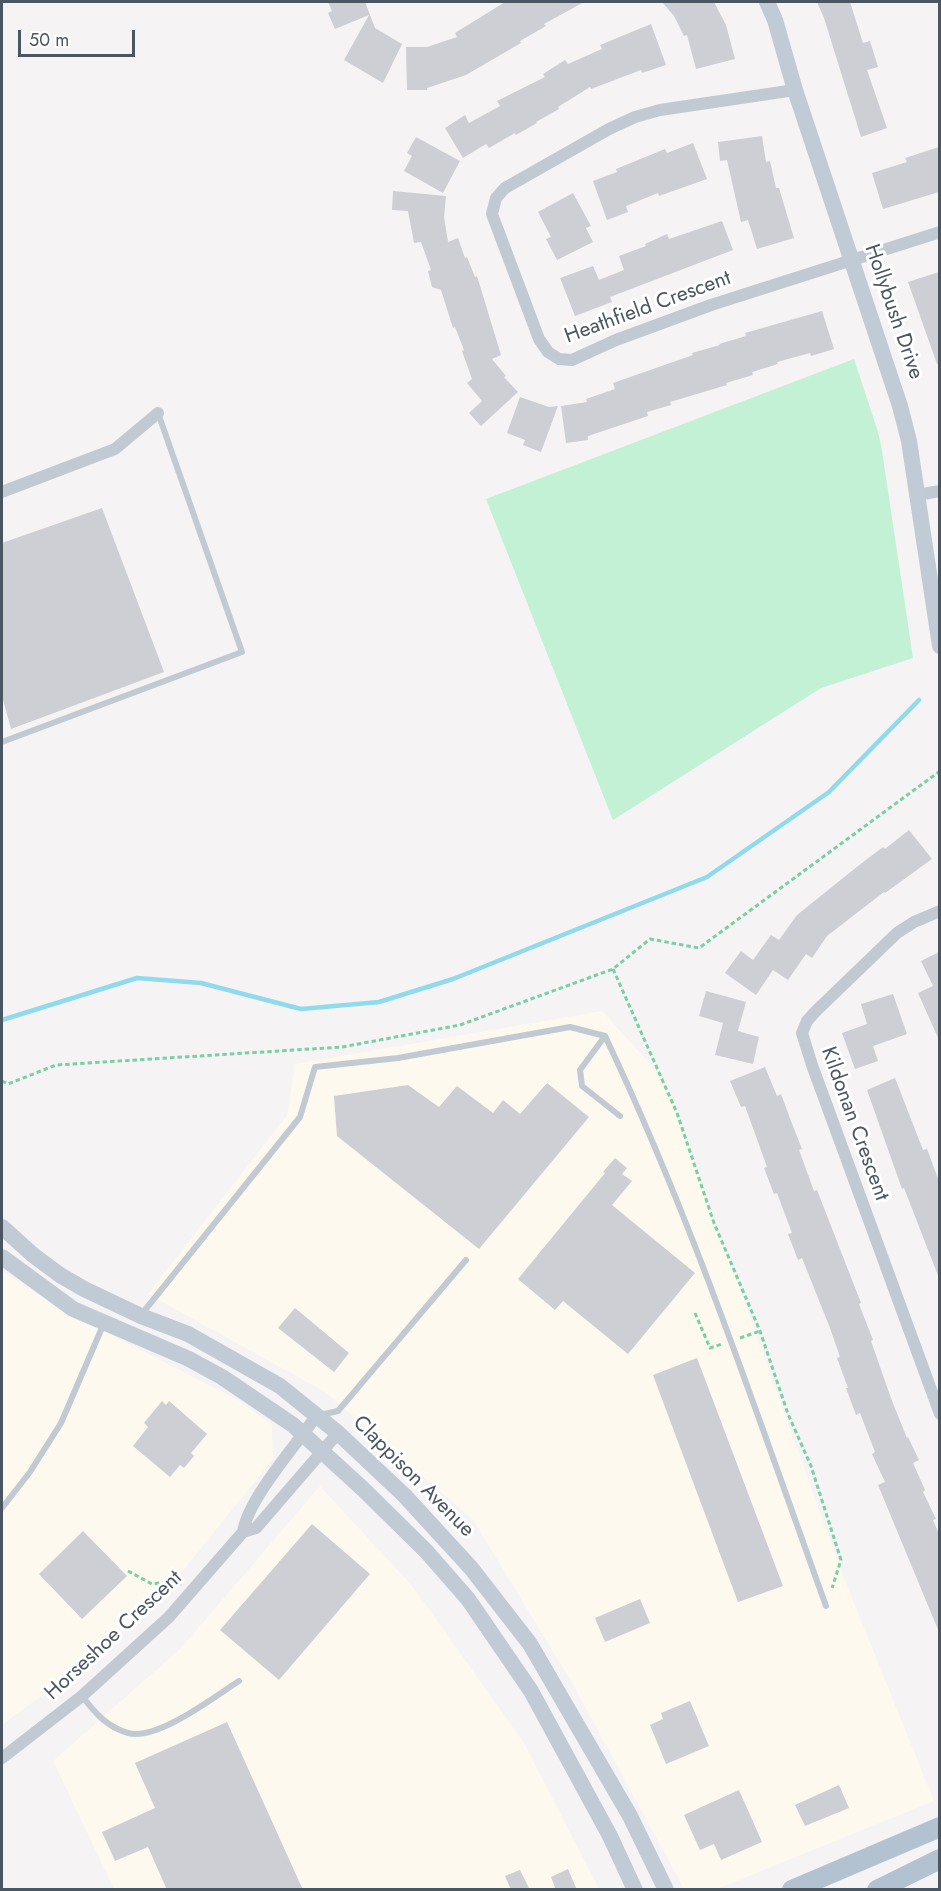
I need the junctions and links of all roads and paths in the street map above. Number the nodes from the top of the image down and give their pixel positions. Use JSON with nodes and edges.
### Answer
{"nodes":[{"id":1,"x":767,"y":2,"type":"edge"},
{"id":2,"x":795,"y":90,"type":"junction"},
{"id":3,"x":939,"y":232,"type":"edge"},
{"id":4,"x":851,"y":260,"type":"junction"},
{"id":5,"x":158,"y":412,"type":"joint"},
{"id":6,"x":939,"y":491,"type":"edge"},
{"id":7,"x":2,"y":492,"type":"edge"},
{"id":8,"x":917,"y":495,"type":"junction"},
{"id":9,"x":939,"y":646,"type":"edge"},
{"id":10,"x":2,"y":742,"type":"edge"},
{"id":11,"x":939,"y":771,"type":"edge"},
{"id":12,"x":939,"y":911,"type":"edge"},
{"id":13,"x":614,"y":969,"type":"junction"},
{"id":14,"x":606,"y":1036,"type":"junction"},
{"id":15,"x":2,"y":1081,"type":"edge"},
{"id":16,"x":620,"y":1116,"type":"dead end"},
{"id":17,"x":5,"y":1236,"type":"edge"},
{"id":18,"x":2,"y":1257,"type":"edge"},
{"id":19,"x":466,"y":1260,"type":"dead end"},
{"id":20,"x":141,"y":1316,"type":"junction"},
{"id":21,"x":104,"y":1322,"type":"junction"},
{"id":22,"x":937,"y":1395,"type":"edge"},
{"id":23,"x":338,"y":1411,"type":"junction"},
{"id":24,"x":939,"y":1414,"type":"edge"},
{"id":25,"x":316,"y":1416,"type":"junction"},
{"id":26,"x":338,"y":1433,"type":"junction"},
{"id":27,"x":303,"y":1434,"type":"junction"},
{"id":28,"x":323,"y":1451,"type":"junction"},
{"id":29,"x":2,"y":1508,"type":"edge"},
{"id":30,"x":243,"y":1532,"type":"junction"},
{"id":31,"x":128,"y":1571,"type":"dead end"},
{"id":32,"x":195,"y":1589,"type":"junction"},
{"id":33,"x":826,"y":1606,"type":"joint"},
{"id":34,"x":239,"y":1681,"type":"dead end"},
{"id":35,"x":82,"y":1696,"type":"junction"},
{"id":36,"x":2,"y":1758,"type":"edge"},
{"id":37,"x":939,"y":1827,"type":"edge"},
{"id":38,"x":939,"y":1860,"type":"edge"},
{"id":39,"x":635,"y":1890,"type":"edge"},
{"id":40,"x":666,"y":1890,"type":"edge"},
{"id":41,"x":792,"y":1890,"type":"edge"},
{"id":42,"x":877,"y":1890,"type":"edge"}],
"edges":[{"from":1,"to":2,"type":"main road","name":"Hollybush Drive"},
{"from":2,"to":4,"type":"main road","name":"Hollybush Drive"},
{"from":2,"to":4,"type":"street","name":"Heathfield Crescent"},
{"from":3,"to":4,"type":"street","name":"Heathfield Crescent"},
{"from":4,"to":8,"type":"main road","name":"Hollybush Drive"},
{"from":5,"to":7,"type":"street"},
{"from":5,"to":10,"type":"lane"},
{"from":6,"to":8,"type":"street"},
{"from":8,"to":9,"type":"main road","name":"Hollybush Drive"},
{"from":11,"to":13,"type":"path"},
{"from":12,"to":22,"type":"street","name":"Kildonan Crescent"},
{"from":13,"to":15,"type":"path"},
{"from":13,"to":33,"type":"path"},
{"from":14,"to":16,"type":"lane"},
{"from":14,"to":20,"type":"lane"},
{"from":14,"to":33,"type":"lane"},
{"from":17,"to":20,"type":"main road","name":"Clappison Avenue"},
{"from":18,"to":21,"type":"main road","name":"Clappison Avenue"},
{"from":19,"to":23,"type":"lane"},
{"from":20,"to":25,"type":"main road","name":"Clappison Avenue"},
{"from":21,"to":27,"type":"main road","name":"Clappison Avenue"},
{"from":21,"to":29,"type":"lane"},
{"from":22,"to":24,"type":"street"},
{"from":23,"to":25,"type":"lane"},
{"from":23,"to":26,"type":"lane"},
{"from":25,"to":26,"type":"main road","name":"Clappison Avenue"},
{"from":25,"to":27,"type":"street","name":"Horseshoe Crescent"},
{"from":26,"to":28,"type":"street","name":"Horseshoe Crescent"},
{"from":26,"to":40,"type":"main road","name":"Clappison Avenue"},
{"from":27,"to":28,"type":"main road","name":"Clappison Avenue"},
{"from":27,"to":30,"type":"street","name":"Horseshoe Crescent"},
{"from":28,"to":30,"type":"street","name":"Horseshoe Crescent"},
{"from":28,"to":39,"type":"main road","name":"Clappison Avenue"},
{"from":30,"to":32,"type":"street","name":"Horseshoe Crescent"},
{"from":31,"to":32,"type":"path"},
{"from":32,"to":35,"type":"street","name":"Horseshoe Crescent"},
{"from":34,"to":35,"type":"lane"},
{"from":35,"to":36,"type":"street","name":"Horseshoe Crescent"},
{"from":37,"to":41,"type":"main road"},
{"from":38,"to":42,"type":"main road"}]}
